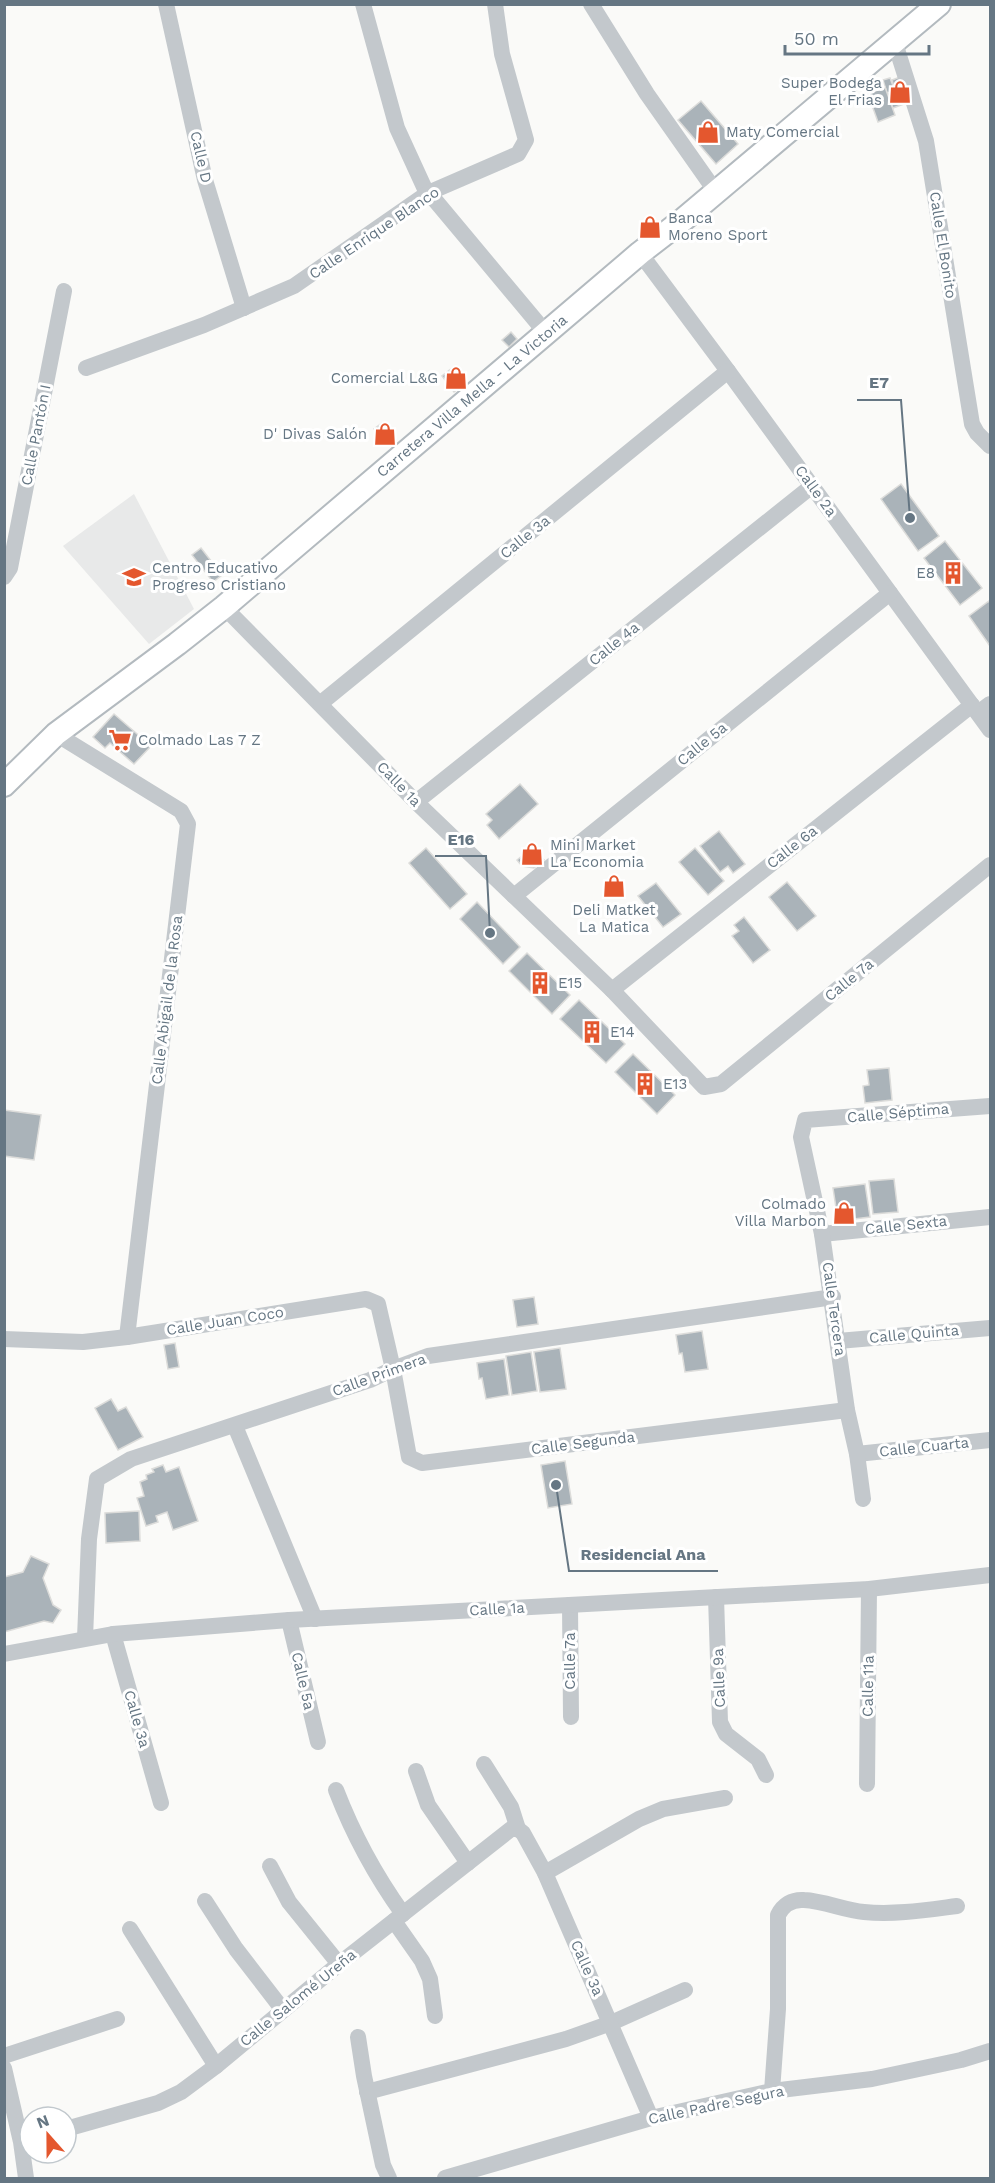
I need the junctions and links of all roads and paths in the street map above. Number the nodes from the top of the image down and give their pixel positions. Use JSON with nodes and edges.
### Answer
{"nodes":[{"id":1,"x":166,"y":4,"type":"edge"},
{"id":2,"x":363,"y":4,"type":"edge"},
{"id":3,"x":495,"y":4,"type":"edge"},
{"id":4,"x":591,"y":4,"type":"edge"},
{"id":5,"x":931,"y":7,"type":"edge"},
{"id":6,"x":894,"y":40,"type":"junction"},
{"id":7,"x":716,"y":192,"type":"junction"},
{"id":8,"x":428,"y":193,"type":"junction"},
{"id":9,"x":640,"y":253,"type":"junction"},
{"id":10,"x":64,"y":291,"type":"dead end"},
{"id":11,"x":244,"y":308,"type":"junction"},
{"id":12,"x":546,"y":333,"type":"junction"},
{"id":13,"x":86,"y":368,"type":"dead end"},
{"id":14,"x":728,"y":370,"type":"junction"},
{"id":15,"x":990,"y":446,"type":"edge"},
{"id":16,"x":812,"y":486,"type":"junction"},
{"id":17,"x":4,"y":577,"type":"edge"},
{"id":18,"x":890,"y":593,"type":"junction"},
{"id":19,"x":224,"y":607,"type":"junction"},
{"id":20,"x":321,"y":703,"type":"junction"},
{"id":21,"x":980,"y":707,"type":"edge"},
{"id":22,"x":990,"y":730,"type":"edge"},
{"id":23,"x":56,"y":734,"type":"junction"},
{"id":24,"x":4,"y":785,"type":"edge"},
{"id":25,"x":416,"y":802,"type":"junction"},
{"id":26,"x":990,"y":865,"type":"edge"},
{"id":27,"x":514,"y":896,"type":"junction"},
{"id":28,"x":612,"y":990,"type":"junction"},
{"id":29,"x":704,"y":1087,"type":"joint"},
{"id":30,"x":990,"y":1106,"type":"edge"},
{"id":31,"x":805,"y":1120,"type":"joint"},
{"id":32,"x":990,"y":1217,"type":"edge"},
{"id":33,"x":822,"y":1234,"type":"junction"},
{"id":34,"x":833,"y":1297,"type":"junction"},
{"id":35,"x":990,"y":1328,"type":"edge"},
{"id":36,"x":127,"y":1337,"type":"junction"},
{"id":37,"x":4,"y":1339,"type":"edge"},
{"id":38,"x":838,"y":1341,"type":"junction"},
{"id":39,"x":393,"y":1369,"type":"junction"},
{"id":40,"x":847,"y":1410,"type":"junction"},
{"id":41,"x":235,"y":1426,"type":"junction"},
{"id":42,"x":990,"y":1440,"type":"edge"},
{"id":43,"x":857,"y":1454,"type":"junction"},
{"id":44,"x":863,"y":1499,"type":"dead end"},
{"id":45,"x":990,"y":1575,"type":"edge"},
{"id":46,"x":869,"y":1589,"type":"junction"},
{"id":47,"x":716,"y":1598,"type":"junction"},
{"id":48,"x":570,"y":1605,"type":"junction"},
{"id":49,"x":315,"y":1619,"type":"junction"},
{"id":50,"x":289,"y":1620,"type":"junction"},
{"id":51,"x":113,"y":1634,"type":"junction"},
{"id":52,"x":85,"y":1638,"type":"junction"},
{"id":53,"x":4,"y":1654,"type":"edge"},
{"id":54,"x":571,"y":1717,"type":"dead end"},
{"id":55,"x":318,"y":1742,"type":"dead end"},
{"id":56,"x":484,"y":1764,"type":"dead end"},
{"id":57,"x":416,"y":1771,"type":"dead end"},
{"id":58,"x":766,"y":1775,"type":"dead end"},
{"id":59,"x":867,"y":1784,"type":"dead end"},
{"id":60,"x":336,"y":1790,"type":"dead end"},
{"id":61,"x":725,"y":1798,"type":"dead end"},
{"id":62,"x":161,"y":1803,"type":"dead end"},
{"id":63,"x":514,"y":1829,"type":"junction"},
{"id":64,"x":468,"y":1863,"type":"junction"},
{"id":65,"x":270,"y":1866,"type":"dead end"},
{"id":66,"x":545,"y":1873,"type":"junction"},
{"id":67,"x":205,"y":1901,"type":"dead end"},
{"id":68,"x":957,"y":1906,"type":"dead end"},
{"id":69,"x":399,"y":1917,"type":"junction"},
{"id":70,"x":130,"y":1929,"type":"dead end"},
{"id":71,"x":339,"y":1964,"type":"junction"},
{"id":72,"x":685,"y":1990,"type":"dead end"},
{"id":73,"x":283,"y":2010,"type":"junction"},
{"id":74,"x":435,"y":2016,"type":"dead end"},
{"id":75,"x":117,"y":2019,"type":"dead end"},
{"id":76,"x":611,"y":2023,"type":"junction"},
{"id":77,"x":358,"y":2037,"type":"dead end"},
{"id":78,"x":990,"y":2051,"type":"edge"},
{"id":79,"x":4,"y":2056,"type":"edge"},
{"id":80,"x":216,"y":2066,"type":"junction"},
{"id":81,"x":4,"y":2068,"type":"edge"},
{"id":82,"x":7,"y":2088,"type":"edge"},
{"id":83,"x":772,"y":2091,"type":"junction"},
{"id":84,"x":367,"y":2092,"type":"junction"},
{"id":85,"x":651,"y":2118,"type":"junction"},
{"id":86,"x":78,"y":2126,"type":"edge"},
{"id":87,"x":18,"y":2132,"type":"edge"},
{"id":88,"x":389,"y":2178,"type":"edge"},
{"id":89,"x":446,"y":2178,"type":"edge"}],
"edges":[{"from":1,"to":11,"type":"street","name":"Calle D"},
{"from":2,"to":8,"type":"street"},
{"from":3,"to":8,"type":"street","name":"Calle Enrique Blanco"},
{"from":4,"to":7,"type":"street"},
{"from":5,"to":6,"type":"main road","name":"Carretera Villa Mella - La Victoria"},
{"from":6,"to":7,"type":"main road","name":"Carretera Villa Mella - La Victoria"},
{"from":6,"to":15,"type":"street","name":"Calle El Bonito"},
{"from":7,"to":9,"type":"main road","name":"Carretera Villa Mella - La Victoria"},
{"from":8,"to":11,"type":"street","name":"Calle Enrique Blanco"},
{"from":8,"to":12,"type":"street"},
{"from":9,"to":12,"type":"main road","name":"Carretera Villa Mella - La Victoria"},
{"from":9,"to":14,"type":"street","name":"Calle 2a"},
{"from":10,"to":17,"type":"street","name":"Calle Pantón I"},
{"from":11,"to":13,"type":"street","name":"Calle Enrique Blanco"},
{"from":12,"to":19,"type":"main road","name":"Carretera Villa Mella - La Victoria"},
{"from":14,"to":16,"type":"street","name":"Calle 2a"},
{"from":14,"to":20,"type":"street","name":"Calle 3a"},
{"from":16,"to":18,"type":"street","name":"Calle 2a"},
{"from":16,"to":25,"type":"street","name":"Calle 4a"},
{"from":18,"to":21,"type":"street","name":"Calle 2a"},
{"from":18,"to":27,"type":"street","name":"Calle 5a"},
{"from":19,"to":20,"type":"street","name":"Calle 1a"},
{"from":19,"to":23,"type":"main road","name":"Carretera Villa Mella - La Victoria"},
{"from":20,"to":25,"type":"street","name":"Calle 1a"},
{"from":21,"to":22,"type":"street","name":"Calle 2a"},
{"from":21,"to":28,"type":"street","name":"Calle 6a"},
{"from":23,"to":24,"type":"main road","name":"Carretera Villa Mella - La Victoria"},
{"from":23,"to":36,"type":"street","name":"Calle Abigail de la Rosa"},
{"from":25,"to":27,"type":"street","name":"Calle 1a"},
{"from":26,"to":29,"type":"street","name":"Calle 7a"},
{"from":27,"to":28,"type":"street","name":"Calle 1a"},
{"from":28,"to":29,"type":"street","name":"Calle 1a"},
{"from":30,"to":31,"type":"street","name":"Calle Séptima"},
{"from":31,"to":33,"type":"street","name":"Calle Tercera"},
{"from":32,"to":33,"type":"street","name":"Calle Sexta"},
{"from":33,"to":34,"type":"street","name":"Calle Tercera"},
{"from":34,"to":38,"type":"street","name":"Calle Tercera"},
{"from":34,"to":39,"type":"street","name":"Calle Primera"},
{"from":35,"to":38,"type":"street","name":"Calle Quinta"},
{"from":36,"to":37,"type":"street","name":"Calle Juan Coco"},
{"from":36,"to":39,"type":"street","name":"Calle Juan Coco"},
{"from":38,"to":40,"type":"street","name":"Calle Tercera"},
{"from":39,"to":40,"type":"street","name":"Calle Segunda"},
{"from":39,"to":41,"type":"street","name":"Calle Primera"},
{"from":40,"to":43,"type":"street","name":"Calle Tercera"},
{"from":41,"to":49,"type":"street"},
{"from":41,"to":52,"type":"street","name":"Calle Primera"},
{"from":42,"to":43,"type":"street","name":"Calle Cuarta"},
{"from":43,"to":44,"type":"street","name":"Calle Tercera"},
{"from":45,"to":46,"type":"street","name":"Calle 1a"},
{"from":46,"to":47,"type":"street","name":"Calle 1a"},
{"from":46,"to":59,"type":"street","name":"Calle 11a"},
{"from":47,"to":48,"type":"street","name":"Calle 1a"},
{"from":47,"to":58,"type":"street","name":"Calle 9a"},
{"from":48,"to":49,"type":"street","name":"Calle 1a"},
{"from":48,"to":54,"type":"street","name":"Calle 7a"},
{"from":49,"to":50,"type":"street","name":"Calle 1a"},
{"from":50,"to":51,"type":"street","name":"Calle 1a"},
{"from":50,"to":55,"type":"street","name":"Calle 5a"},
{"from":51,"to":52,"type":"street","name":"Calle 1a"},
{"from":51,"to":62,"type":"street","name":"Calle 3a"},
{"from":52,"to":53,"type":"street","name":"Calle 1a"},
{"from":56,"to":63,"type":"street","name":"Calle 3a"},
{"from":57,"to":64,"type":"street"},
{"from":60,"to":69,"type":"street"},
{"from":61,"to":66,"type":"street"},
{"from":63,"to":64,"type":"street","name":"Calle Salomé Ureña"},
{"from":63,"to":66,"type":"street","name":"Calle 3a"},
{"from":64,"to":69,"type":"street","name":"Calle Salomé Ureña"},
{"from":65,"to":71,"type":"street"},
{"from":66,"to":76,"type":"street","name":"Calle 3a"},
{"from":67,"to":73,"type":"street"},
{"from":68,"to":83,"type":"street"},
{"from":69,"to":71,"type":"street","name":"Calle Salomé Ureña"},
{"from":69,"to":74,"type":"street"},
{"from":70,"to":80,"type":"street"},
{"from":71,"to":73,"type":"street","name":"Calle Salomé Ureña"},
{"from":72,"to":76,"type":"street"},
{"from":73,"to":80,"type":"street","name":"Calle Salomé Ureña"},
{"from":75,"to":79,"type":"street"},
{"from":76,"to":84,"type":"street"},
{"from":76,"to":85,"type":"street","name":"Calle 3a"},
{"from":77,"to":84,"type":"street"},
{"from":78,"to":83,"type":"street","name":"Calle Padre Segura"},
{"from":80,"to":86,"type":"street","name":"Calle Salomé Ureña"},
{"from":81,"to":82,"type":"street"},
{"from":82,"to":87,"type":"street"},
{"from":83,"to":85,"type":"street","name":"Calle Padre Segura"},
{"from":84,"to":88,"type":"street"},
{"from":85,"to":89,"type":"street","name":"Calle Padre Segura"}]}
